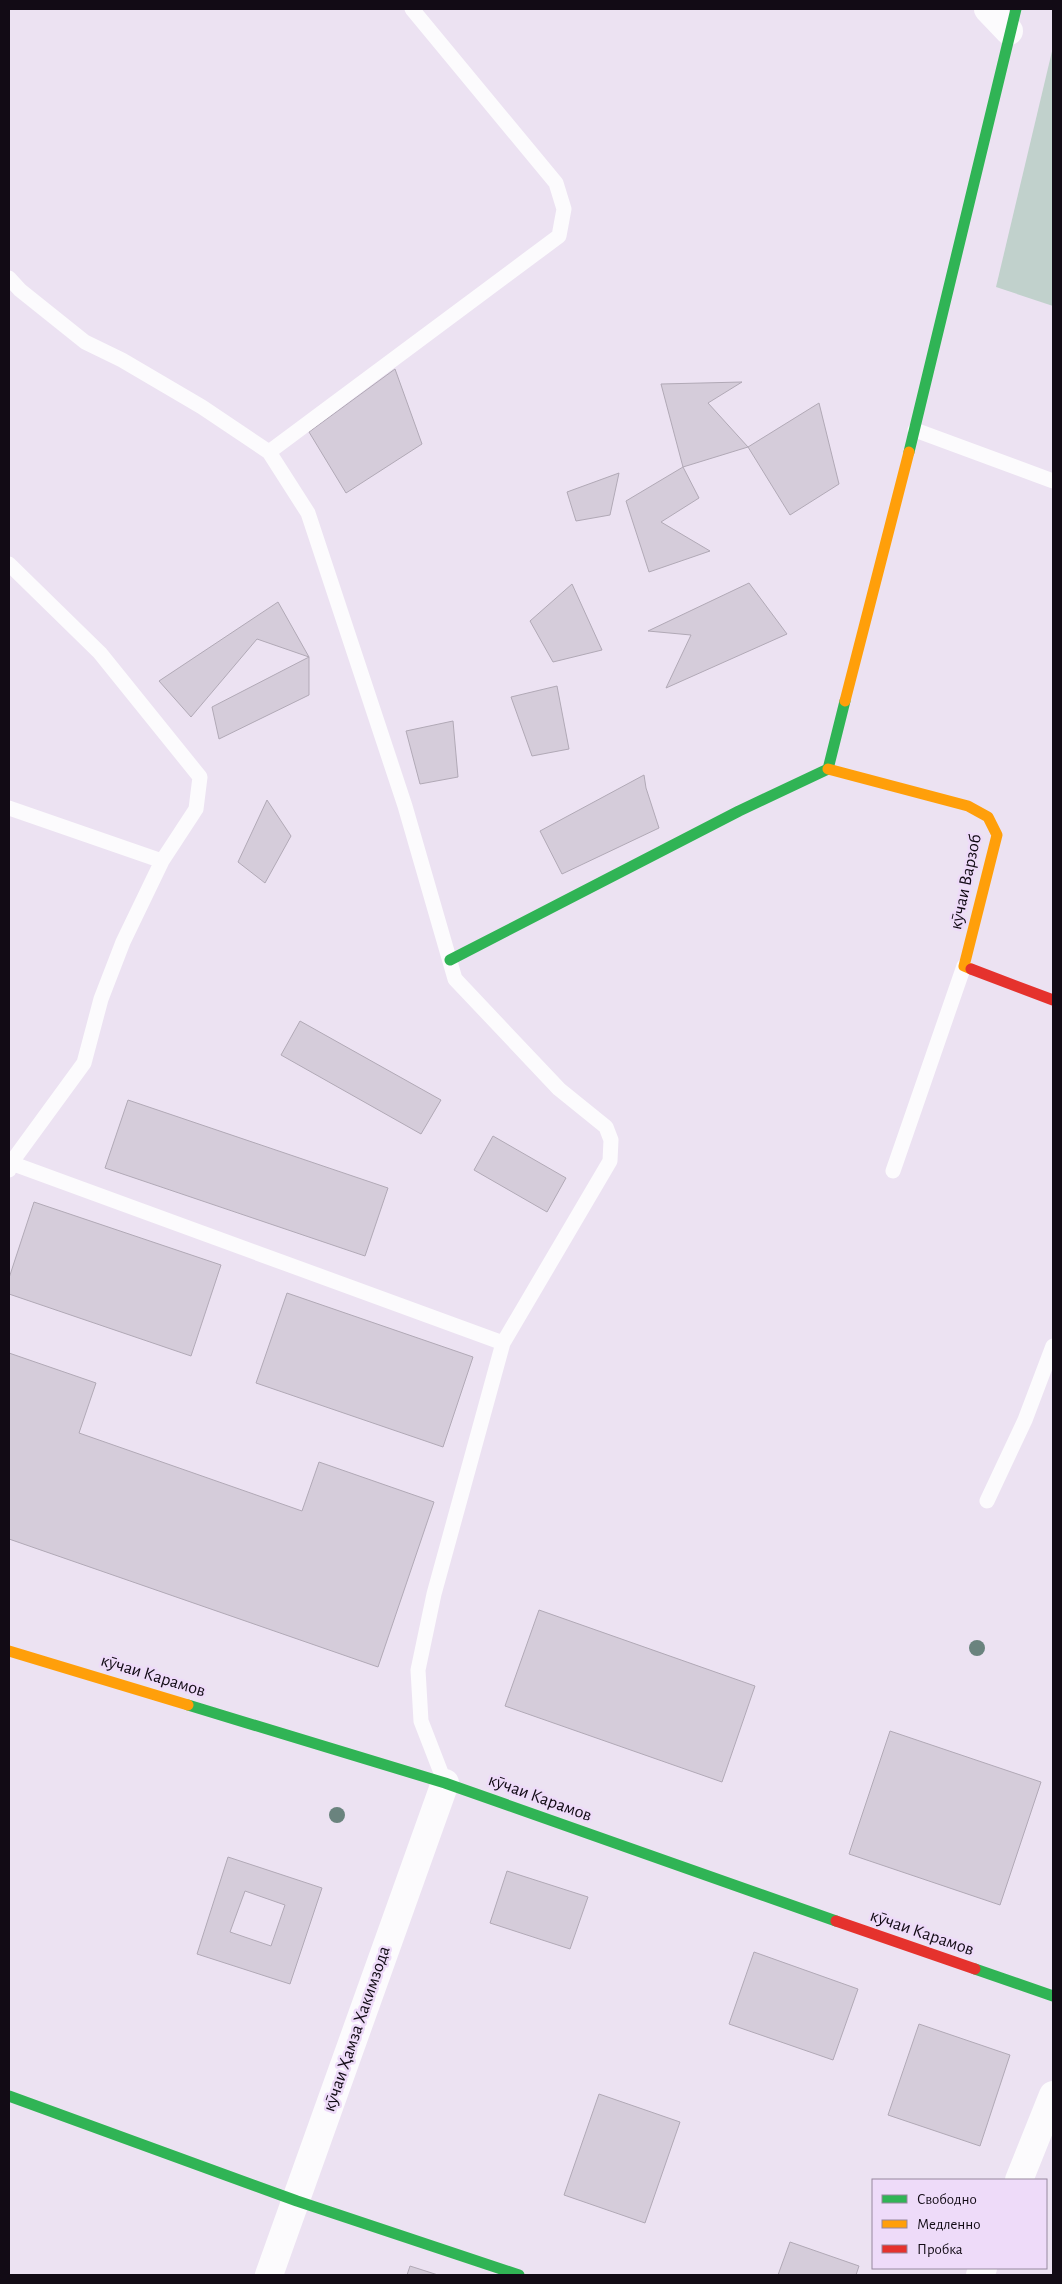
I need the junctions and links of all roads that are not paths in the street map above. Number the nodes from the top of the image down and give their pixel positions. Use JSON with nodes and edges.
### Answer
{"nodes":[{"id":1,"x":412,"y":9,"type":"edge"},
{"id":2,"x":988,"y":9,"type":"edge"},
{"id":3,"x":1013,"y":20,"type":"edge"},
{"id":4,"x":9,"y":278,"type":"edge"},
{"id":5,"x":915,"y":430,"type":"junction"},
{"id":6,"x":269,"y":452,"type":"junction"},
{"id":7,"x":1053,"y":481,"type":"edge"},
{"id":8,"x":9,"y":564,"type":"edge"},
{"id":9,"x":828,"y":769,"type":"junction"},
{"id":10,"x":9,"y":808,"type":"edge"},
{"id":11,"x":162,"y":861,"type":"junction"},
{"id":12,"x":450,"y":960,"type":"junction"},
{"id":13,"x":964,"y":966,"type":"junction"},
{"id":14,"x":1053,"y":1000,"type":"edge"},
{"id":15,"x":10,"y":1167,"type":"edge"},
{"id":16,"x":893,"y":1172,"type":"dead end"},
{"id":17,"x":503,"y":1343,"type":"junction"},
{"id":18,"x":1053,"y":1346,"type":"edge"},
{"id":19,"x":987,"y":1501,"type":"dead end"},
{"id":20,"x":9,"y":1651,"type":"edge"},
{"id":21,"x":445,"y":1783,"type":"junction"},
{"id":22,"x":1053,"y":1996,"type":"edge"},
{"id":23,"x":1053,"y":2095,"type":"edge"},
{"id":24,"x":9,"y":2096,"type":"edge"},
{"id":25,"x":1019,"y":2179,"type":"edge"},
{"id":26,"x":297,"y":2201,"type":"junction"},
{"id":27,"x":270,"y":2275,"type":"edge"},
{"id":28,"x":519,"y":2275,"type":"edge"}],
"edges":[{"from":1,"to":6,"type":"lane"},
{"from":2,"to":3,"type":"street"},
{"from":3,"to":5,"type":"street"},
{"from":4,"to":6,"type":"lane"},
{"from":5,"to":7,"type":"lane"},
{"from":5,"to":9,"type":"street"},
{"from":6,"to":12,"type":"lane"},
{"from":8,"to":11,"type":"lane"},
{"from":9,"to":12,"type":"street"},
{"from":9,"to":13,"type":"street","name":"кӯчаи Варзоб"},
{"from":10,"to":11,"type":"lane"},
{"from":11,"to":15,"type":"lane"},
{"from":12,"to":17,"type":"lane"},
{"from":13,"to":14,"type":"street"},
{"from":13,"to":16,"type":"lane"},
{"from":15,"to":17,"type":"lane"},
{"from":17,"to":21,"type":"lane"},
{"from":18,"to":19,"type":"lane"},
{"from":20,"to":21,"type":"street","name":"кӯчаи Карамов"},
{"from":21,"to":22,"type":"street","name":"кӯчаи Карамов"},
{"from":21,"to":26,"type":"street","name":"кӯчаи Ҳамза Хакимзода"},
{"from":23,"to":25,"type":"street"},
{"from":24,"to":26,"type":"street"},
{"from":26,"to":27,"type":"street","name":"кӯчаи Ҳамза Хакимзода"},
{"from":26,"to":28,"type":"street"}]}
